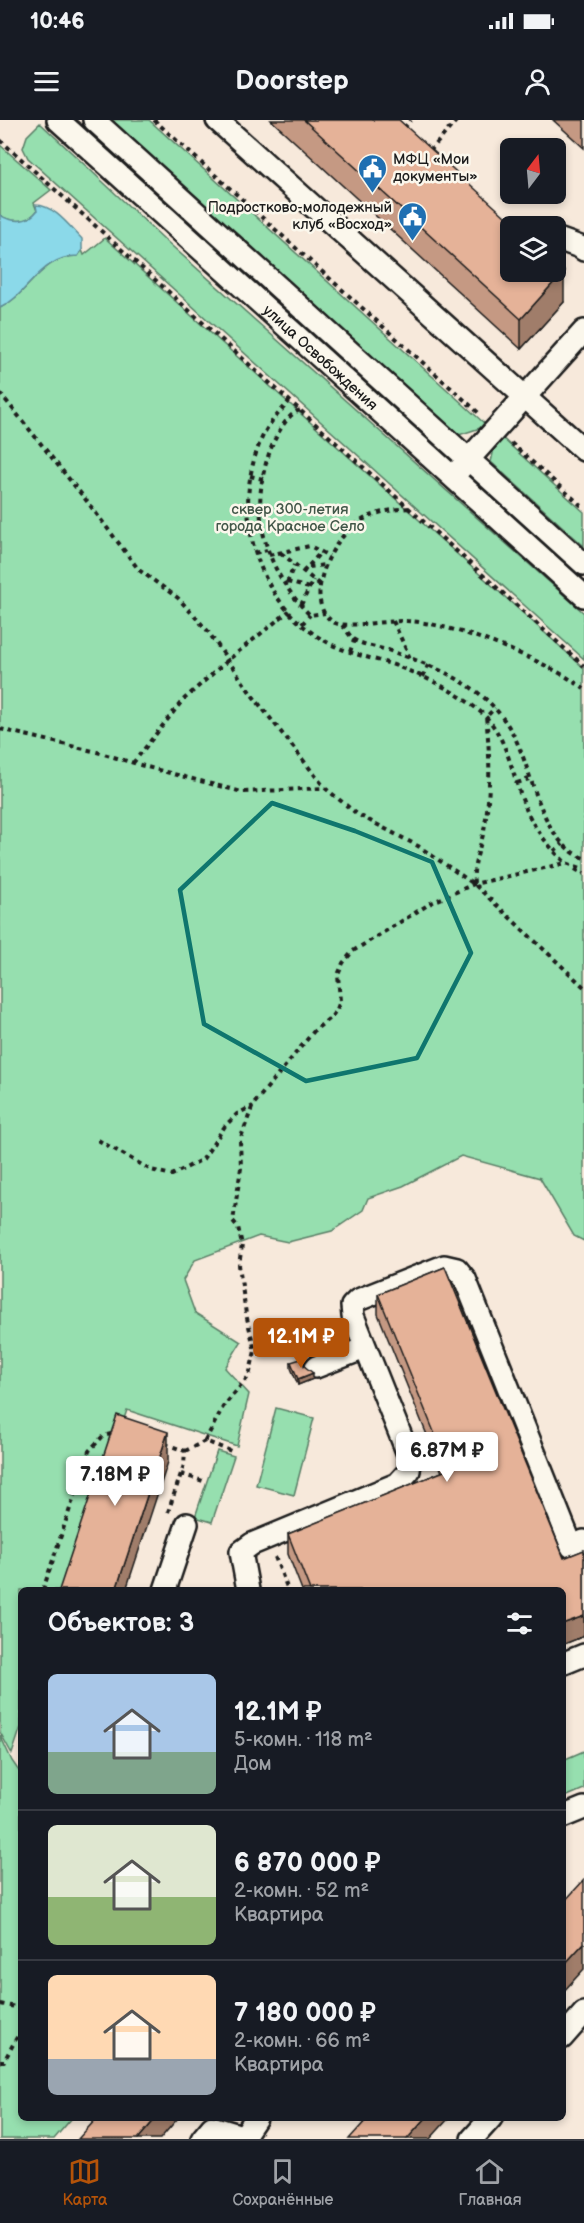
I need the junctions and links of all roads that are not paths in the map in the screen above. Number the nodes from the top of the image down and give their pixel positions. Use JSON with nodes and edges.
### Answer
{"nodes":[{"id":1,"x":94,"y":120,"type":"edge"},
{"id":2,"x":217,"y":120,"type":"edge"},
{"id":3,"x":66,"y":123,"type":"edge"},
{"id":4,"x":566,"y":242,"type":"edge"},
{"id":5,"x":584,"y":250,"type":"edge"},
{"id":6,"x":584,"y":331,"type":"edge"},
{"id":7,"x":525,"y":397,"type":"junction"},
{"id":8,"x":584,"y":450,"type":"edge"},
{"id":9,"x":468,"y":460,"type":"junction"},
{"id":10,"x":453,"y":478,"type":"junction"},
{"id":11,"x":584,"y":564,"type":"edge"},
{"id":12,"x":584,"y":596,"type":"edge"},
{"id":13,"x":365,"y":1348,"type":"junction"},
{"id":14,"x":316,"y":1367,"type":"dead end"},
{"id":15,"x":177,"y":1520,"type":"road end"},
{"id":16,"x":584,"y":1541,"type":"edge"},
{"id":17,"x":166,"y":1587,"type":"edge"},
{"id":18,"x":247,"y":1587,"type":"edge"},
{"id":19,"x":584,"y":1655,"type":"edge"},
{"id":20,"x":566,"y":1662,"type":"edge"},
{"id":21,"x":584,"y":1808,"type":"edge"},
{"id":22,"x":566,"y":1815,"type":"edge"},
{"id":23,"x":584,"y":2013,"type":"edge"},
{"id":24,"x":566,"y":2033,"type":"edge"},
{"id":25,"x":254,"y":2121,"type":"edge"},
{"id":26,"x":488,"y":2121,"type":"edge"},
{"id":27,"x":242,"y":2138,"type":"edge"},
{"id":28,"x":202,"y":2139,"type":"edge"},
{"id":29,"x":472,"y":2139,"type":"edge"}],
"edges":[{"from":1,"to":9,"type":"street","name":"улица Освобождения"},
{"from":2,"to":7,"type":"street"},
{"from":3,"to":10,"type":"street","name":"улица Освобождения"},
{"from":4,"to":5,"type":"street"},
{"from":6,"to":7,"type":"street"},
{"from":7,"to":8,"type":"street"},
{"from":7,"to":9,"type":"street"},
{"from":9,"to":10,"type":"street"},
{"from":9,"to":11,"type":"street","name":"улица Освобождения"},
{"from":10,"to":12,"type":"street","name":"улица Освобождения"},
{"from":13,"to":14,"type":"street"},
{"from":13,"to":16,"type":"street"},
{"from":13,"to":18,"type":"street"},
{"from":15,"to":17,"type":"street"},
{"from":19,"to":20,"type":"street"},
{"from":21,"to":22,"type":"street"},
{"from":23,"to":24,"type":"street"},
{"from":25,"to":27,"type":"street"},
{"from":26,"to":29,"type":"street"},
{"from":27,"to":28,"type":"street"}]}
